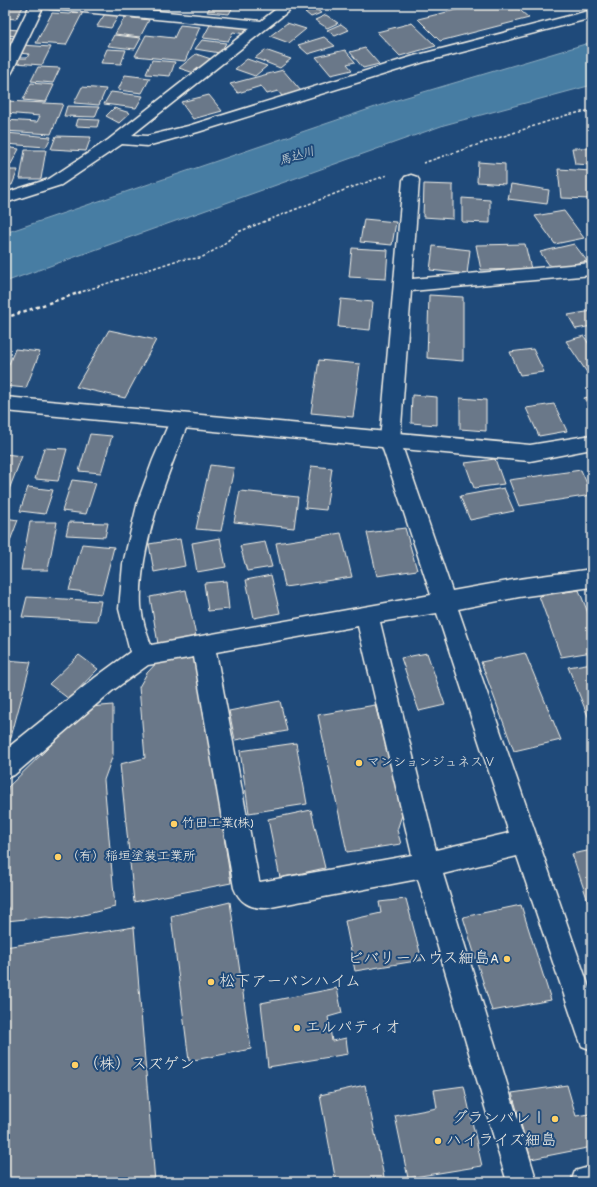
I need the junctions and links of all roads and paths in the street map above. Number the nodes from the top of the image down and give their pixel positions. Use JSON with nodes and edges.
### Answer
{"nodes":[{"id":1,"x":37,"y":5,"type":"edge"},
{"id":2,"x":51,"y":5,"type":"edge"},
{"id":3,"x":290,"y":5,"type":"edge"},
{"id":4,"x":592,"y":14,"type":"edge"},
{"id":5,"x":264,"y":25,"type":"junction"},
{"id":6,"x":5,"y":72,"type":"edge"},
{"id":7,"x":119,"y":139,"type":"junction"},
{"id":8,"x":411,"y":180,"type":"dead end"},
{"id":9,"x":5,"y":198,"type":"edge"},
{"id":10,"x":201,"y":258,"type":"dead end"},
{"id":11,"x":592,"y":269,"type":"edge"},
{"id":12,"x":402,"y":286,"type":"junction"},
{"id":13,"x":5,"y":318,"type":"edge"},
{"id":14,"x":5,"y":404,"type":"edge"},
{"id":15,"x":179,"y":421,"type":"junction"},
{"id":16,"x":390,"y":440,"type":"junction"},
{"id":17,"x":592,"y":442,"type":"edge"},
{"id":18,"x":592,"y":578,"type":"edge"},
{"id":19,"x":446,"y":602,"type":"junction"},
{"id":20,"x":367,"y":615,"type":"junction"},
{"id":21,"x":203,"y":644,"type":"junction"},
{"id":22,"x":143,"y":656,"type":"junction"},
{"id":23,"x":5,"y":767,"type":"edge"},
{"id":24,"x":525,"y":842,"type":"junction"},
{"id":25,"x":427,"y":865,"type":"junction"},
{"id":26,"x":592,"y":1036,"type":"edge"},
{"id":27,"x":592,"y":1181,"type":"edge"},
{"id":28,"x":522,"y":1182,"type":"edge"},
{"id":29,"x":586,"y":1182,"type":"edge"}],
"edges":[{"from":1,"to":6,"type":"street"},
{"from":2,"to":5,"type":"street"},
{"from":3,"to":5,"type":"street"},
{"from":4,"to":7,"type":"street"},
{"from":5,"to":7,"type":"street"},
{"from":7,"to":9,"type":"street"},
{"from":8,"to":12,"type":"street"},
{"from":10,"to":13,"type":"path"},
{"from":11,"to":12,"type":"street"},
{"from":12,"to":16,"type":"street"},
{"from":14,"to":15,"type":"street"},
{"from":15,"to":16,"type":"street"},
{"from":15,"to":22,"type":"street"},
{"from":16,"to":17,"type":"street"},
{"from":16,"to":19,"type":"street"},
{"from":18,"to":19,"type":"street"},
{"from":19,"to":20,"type":"street"},
{"from":19,"to":24,"type":"street"},
{"from":20,"to":21,"type":"street"},
{"from":20,"to":25,"type":"street"},
{"from":21,"to":22,"type":"street"},
{"from":21,"to":25,"type":"street"},
{"from":22,"to":23,"type":"street"},
{"from":24,"to":25,"type":"street"},
{"from":24,"to":26,"type":"street"},
{"from":25,"to":28,"type":"street"},
{"from":27,"to":29,"type":"street"}]}
